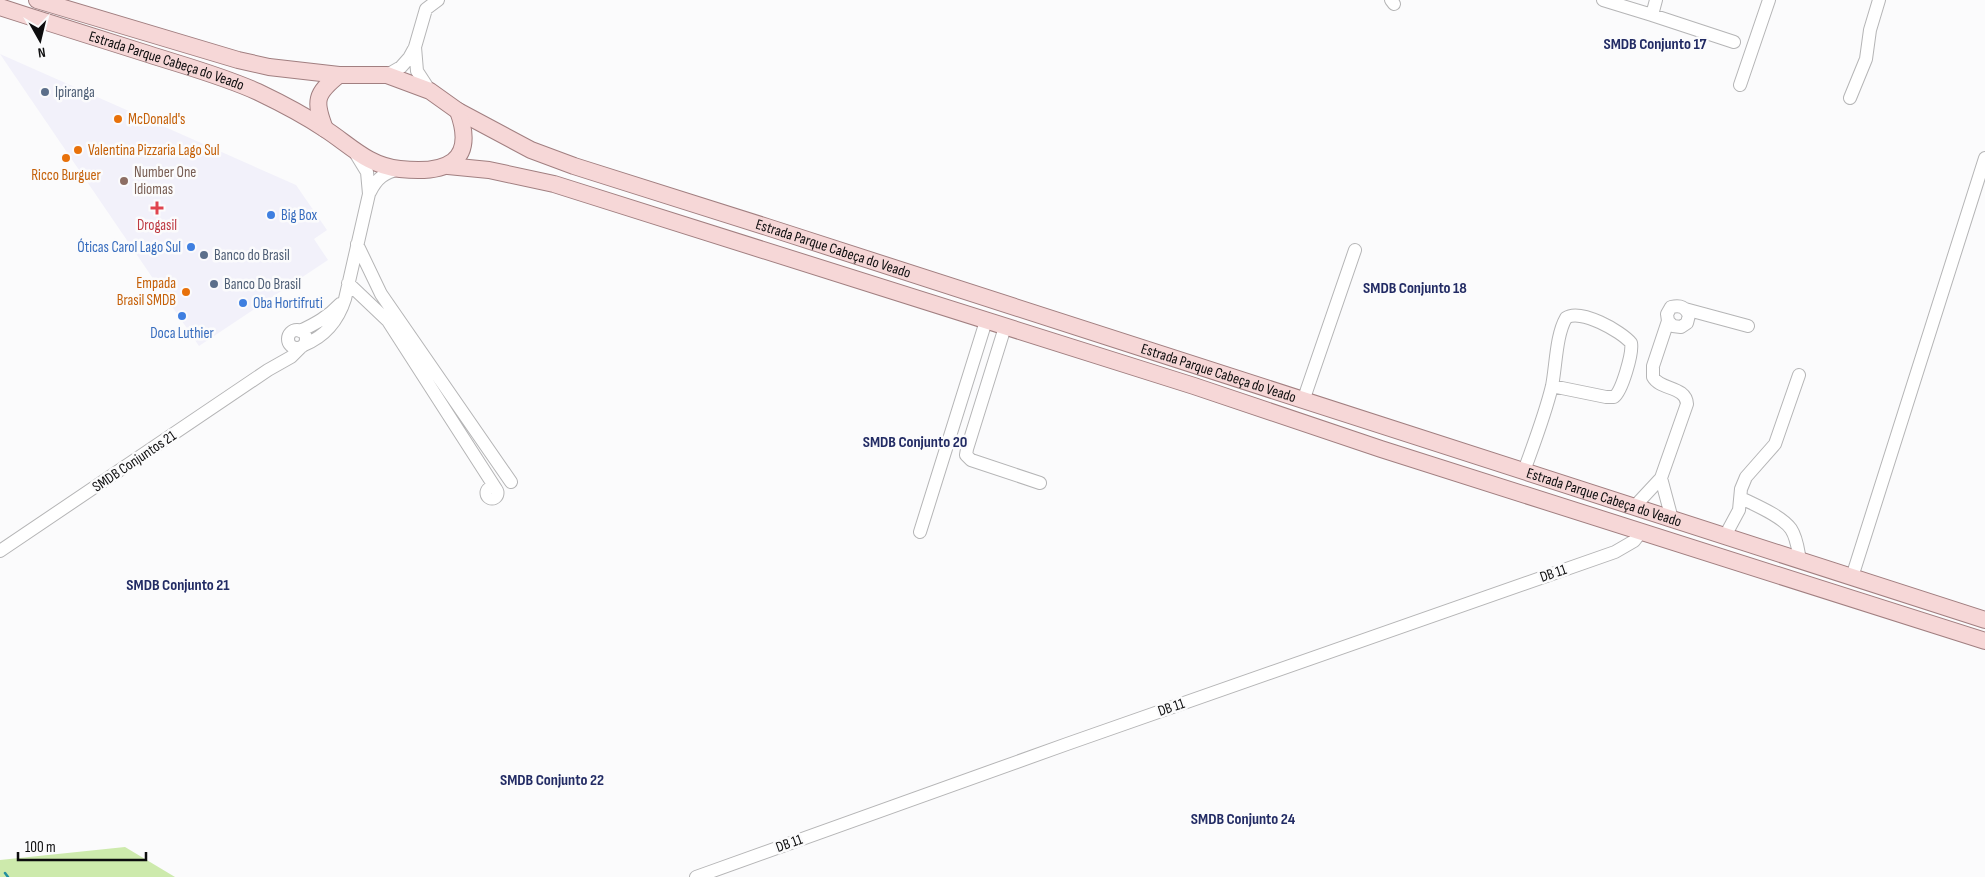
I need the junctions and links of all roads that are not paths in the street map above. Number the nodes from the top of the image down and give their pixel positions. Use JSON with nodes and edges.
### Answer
{"nodes":[{"id":1,"x":37,"y":0,"type":"edge"},
{"id":2,"x":438,"y":0,"type":"edge"},
{"id":3,"x":1603,"y":0,"type":"edge"},
{"id":4,"x":1656,"y":0,"type":"edge"},
{"id":5,"x":1769,"y":0,"type":"edge"},
{"id":6,"x":1879,"y":0,"type":"edge"},
{"id":7,"x":0,"y":7,"type":"edge"},
{"id":8,"x":1652,"y":15,"type":"junction"},
{"id":9,"x":1734,"y":42,"type":"dead end"},
{"id":10,"x":415,"y":47,"type":"junction"},
{"id":11,"x":339,"y":74,"type":"junction"},
{"id":12,"x":386,"y":75,"type":"junction"},
{"id":13,"x":1740,"y":85,"type":"dead end"},
{"id":14,"x":430,"y":90,"type":"junction"},
{"id":15,"x":1850,"y":98,"type":"dead end"},
{"id":16,"x":458,"y":111,"type":"junction"},
{"id":17,"x":325,"y":129,"type":"junction"},
{"id":18,"x":354,"y":152,"type":"junction"},
{"id":19,"x":1985,"y":158,"type":"edge"},
{"id":20,"x":448,"y":166,"type":"junction"},
{"id":21,"x":400,"y":169,"type":"junction"},
{"id":22,"x":369,"y":194,"type":"junction"},
{"id":23,"x":357,"y":244,"type":"junction"},
{"id":24,"x":1355,"y":250,"type":"dead end"},
{"id":25,"x":348,"y":283,"type":"junction"},
{"id":26,"x":345,"y":299,"type":"junction"},
{"id":27,"x":986,"y":321,"type":"junction"},
{"id":28,"x":1748,"y":326,"type":"dead end"},
{"id":29,"x":1005,"y":327,"type":"junction"},
{"id":30,"x":300,"y":330,"type":"junction"},
{"id":31,"x":288,"y":342,"type":"junction"},
{"id":32,"x":302,"y":346,"type":"junction"},
{"id":33,"x":268,"y":370,"type":"junction"},
{"id":34,"x":1799,"y":375,"type":"dead end"},
{"id":35,"x":1552,"y":386,"type":"junction"},
{"id":36,"x":1303,"y":401,"type":"junction"},
{"id":37,"x":1503,"y":464,"type":"junction"},
{"id":38,"x":1524,"y":471,"type":"junction"},
{"id":39,"x":1662,"y":478,"type":"junction"},
{"id":40,"x":511,"y":482,"type":"dead end"},
{"id":41,"x":1040,"y":483,"type":"dead end"},
{"id":42,"x":1494,"y":485,"type":"junction"},
{"id":43,"x":491,"y":491,"type":"dead end"},
{"id":44,"x":1741,"y":498,"type":"junction"},
{"id":45,"x":1634,"y":507,"type":"junction"},
{"id":46,"x":1672,"y":519,"type":"junction"},
{"id":47,"x":920,"y":532,"type":"dead end"},
{"id":48,"x":1641,"y":532,"type":"junction"},
{"id":49,"x":1724,"y":536,"type":"junction"},
{"id":50,"x":0,"y":551,"type":"edge"},
{"id":51,"x":1800,"y":560,"type":"junction"},
{"id":52,"x":1838,"y":572,"type":"junction"},
{"id":53,"x":1825,"y":591,"type":"junction"},
{"id":54,"x":1985,"y":618,"type":"edge"},
{"id":55,"x":1985,"y":641,"type":"edge"},
{"id":56,"x":696,"y":877,"type":"edge"}],
"edges":[{"from":1,"to":11,"type":"main road","name":"Estrada Parque Cabeça do Veado"},
{"from":2,"to":10,"type":"street"},
{"from":3,"to":8,"type":"street"},
{"from":4,"to":8,"type":"street"},
{"from":5,"to":13,"type":"street"},
{"from":6,"to":15,"type":"street"},
{"from":7,"to":17,"type":"main road","name":"Estrada Parque Cabeça do Veado"},
{"from":8,"to":9,"type":"street"},
{"from":10,"to":12,"type":"street"},
{"from":10,"to":14,"type":"street"},
{"from":11,"to":12,"type":"main road"},
{"from":11,"to":17,"type":"main road"},
{"from":12,"to":14,"type":"main road"},
{"from":14,"to":16,"type":"main road"},
{"from":16,"to":20,"type":"main road"},
{"from":16,"to":36,"type":"main road","name":"Estrada Parque Cabeça do Veado"},
{"from":17,"to":18,"type":"main road"},
{"from":18,"to":21,"type":"main road"},
{"from":18,"to":22,"type":"street"},
{"from":19,"to":52,"type":"street"},
{"from":20,"to":21,"type":"main road"},
{"from":20,"to":27,"type":"main road","name":"Estrada Parque Cabeça do Veado"},
{"from":21,"to":22,"type":"street"},
{"from":22,"to":23,"type":"street","name":"SMDB Conjuntos 21"},
{"from":23,"to":25,"type":"street","name":"SMDB Conjuntos 21"},
{"from":23,"to":40,"type":"street"},
{"from":24,"to":36,"type":"street"},
{"from":25,"to":26,"type":"street","name":"SMDB Conjuntos 21"},
{"from":25,"to":43,"type":"street"},
{"from":26,"to":30,"type":"street"},
{"from":26,"to":32,"type":"street","name":"SMDB Conjuntos 21"},
{"from":27,"to":29,"type":"main road","name":"Estrada Parque Cabeça do Veado"},
{"from":27,"to":47,"type":"street"},
{"from":28,"to":39,"type":"street"},
{"from":29,"to":41,"type":"street"},
{"from":29,"to":42,"type":"main road","name":"Estrada Parque Cabeça do Veado"},
{"from":30,"to":31,"type":"street"},
{"from":30,"to":32,"type":"street"},
{"from":31,"to":32,"type":"street"},
{"from":31,"to":33,"type":"street","name":"SMDB Conjuntos 21"},
{"from":32,"to":33,"type":"street","name":"SMDB Conjuntos 21"},
{"from":33,"to":50,"type":"street","name":"SMDB Conjuntos 21"},
{"from":34,"to":44,"type":"street"},
{"from":35,"to":35,"type":"street"},
{"from":35,"to":38,"type":"street"},
{"from":36,"to":37,"type":"main road","name":"Estrada Parque Cabeça do Veado"},
{"from":37,"to":38,"type":"main road","name":"Estrada Parque Cabeça do Veado"},
{"from":37,"to":42,"type":"main road"},
{"from":38,"to":45,"type":"main road","name":"Estrada Parque Cabeça do Veado"},
{"from":39,"to":45,"type":"street"},
{"from":39,"to":46,"type":"street"},
{"from":42,"to":48,"type":"main road","name":"Estrada Parque Cabeça do Veado"},
{"from":44,"to":49,"type":"street"},
{"from":44,"to":51,"type":"street"},
{"from":45,"to":46,"type":"main road","name":"Estrada Parque Cabeça do Veado"},
{"from":46,"to":49,"type":"main road","name":"Estrada Parque Cabeça do Veado"},
{"from":48,"to":53,"type":"main road","name":"Estrada Parque Cabeça do Veado"},
{"from":48,"to":56,"type":"street","name":"DB 11"},
{"from":49,"to":51,"type":"main road","name":"Estrada Parque Cabeça do Veado"},
{"from":51,"to":52,"type":"main road","name":"Estrada Parque Cabeça do Veado"},
{"from":52,"to":53,"type":"main road"},
{"from":52,"to":54,"type":"main road","name":"Estrada Parque Cabeça do Veado"},
{"from":53,"to":55,"type":"main road","name":"Estrada Parque Cabeça do Veado"}]}
